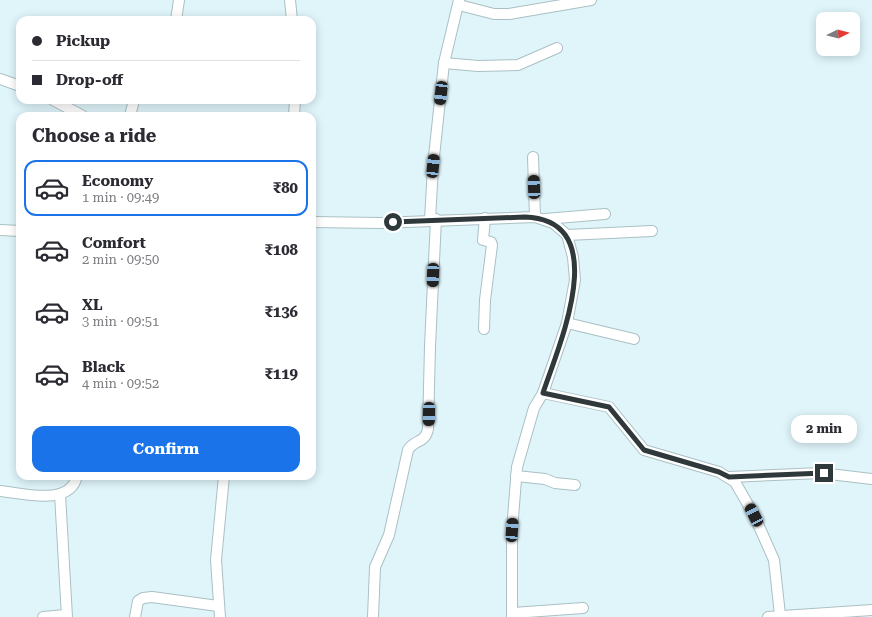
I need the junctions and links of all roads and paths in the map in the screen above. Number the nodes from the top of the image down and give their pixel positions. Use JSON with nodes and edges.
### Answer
{"nodes":[{"id":1,"x":179,"y":0,"type":"edge"},
{"id":2,"x":290,"y":0,"type":"edge"},
{"id":3,"x":591,"y":0,"type":"edge"},
{"id":4,"x":459,"y":2,"type":"edge"},
{"id":5,"x":177,"y":16,"type":"edge"},
{"id":6,"x":292,"y":16,"type":"edge"},
{"id":7,"x":557,"y":48,"type":"dead end"},
{"id":8,"x":444,"y":63,"type":"junction"},
{"id":9,"x":0,"y":79,"type":"edge"},
{"id":10,"x":16,"y":85,"type":"edge"},
{"id":11,"x":60,"y":104,"type":"edge"},
{"id":12,"x":76,"y":112,"type":"edge"},
{"id":13,"x":532,"y":157,"type":"dead end"},
{"id":14,"x":605,"y":214,"type":"dead end"},
{"id":15,"x":485,"y":218,"type":"junction"},
{"id":16,"x":539,"y":218,"type":"junction"},
{"id":17,"x":433,"y":220,"type":"junction"},
{"id":18,"x":316,"y":222,"type":"edge"},
{"id":19,"x":0,"y":230,"type":"edge"},
{"id":20,"x":16,"y":231,"type":"edge"},
{"id":21,"x":652,"y":231,"type":"dead end"},
{"id":22,"x":567,"y":235,"type":"junction"},
{"id":23,"x":566,"y":323,"type":"junction"},
{"id":24,"x":484,"y":329,"type":"dead end"},
{"id":25,"x":634,"y":338,"type":"dead end"},
{"id":26,"x":543,"y":393,"type":"junction"},
{"id":27,"x":516,"y":476,"type":"junction"},
{"id":28,"x":729,"y":477,"type":"junction"},
{"id":29,"x":872,"y":479,"type":"edge"},
{"id":30,"x":75,"y":480,"type":"edge"},
{"id":31,"x":224,"y":480,"type":"edge"},
{"id":32,"x":575,"y":485,"type":"dead end"},
{"id":33,"x":0,"y":491,"type":"edge"},
{"id":34,"x":60,"y":494,"type":"junction"},
{"id":35,"x":218,"y":606,"type":"junction"},
{"id":36,"x":583,"y":608,"type":"dead end"},
{"id":37,"x":872,"y":610,"type":"edge"},
{"id":38,"x":513,"y":615,"type":"edge"},
{"id":39,"x":780,"y":615,"type":"junction"},
{"id":40,"x":66,"y":616,"type":"edge"},
{"id":41,"x":43,"y":617,"type":"edge"},
{"id":42,"x":135,"y":617,"type":"edge"},
{"id":43,"x":220,"y":617,"type":"edge"},
{"id":44,"x":373,"y":617,"type":"edge"},
{"id":45,"x":768,"y":617,"type":"edge"}],
"edges":[{"from":1,"to":5,"type":"street"},
{"from":2,"to":6,"type":"street"},
{"from":3,"to":4,"type":"street"},
{"from":4,"to":8,"type":"street"},
{"from":7,"to":8,"type":"street"},
{"from":8,"to":17,"type":"street"},
{"from":9,"to":10,"type":"street"},
{"from":11,"to":12,"type":"street"},
{"from":13,"to":16,"type":"street"},
{"from":14,"to":16,"type":"street"},
{"from":15,"to":16,"type":"street"},
{"from":15,"to":17,"type":"street"},
{"from":15,"to":24,"type":"street"},
{"from":16,"to":22,"type":"street"},
{"from":17,"to":18,"type":"street"},
{"from":17,"to":44,"type":"street"},
{"from":19,"to":20,"type":"street"},
{"from":21,"to":22,"type":"street"},
{"from":22,"to":23,"type":"street"},
{"from":23,"to":25,"type":"street"},
{"from":23,"to":26,"type":"street"},
{"from":26,"to":27,"type":"street"},
{"from":26,"to":28,"type":"street"},
{"from":27,"to":32,"type":"street"},
{"from":27,"to":38,"type":"street"},
{"from":28,"to":29,"type":"street"},
{"from":28,"to":39,"type":"street"},
{"from":30,"to":34,"type":"street"},
{"from":31,"to":35,"type":"street"},
{"from":33,"to":34,"type":"street"},
{"from":34,"to":40,"type":"street"},
{"from":35,"to":42,"type":"street"},
{"from":35,"to":43,"type":"street"},
{"from":36,"to":38,"type":"street"},
{"from":37,"to":39,"type":"street"},
{"from":39,"to":45,"type":"street"},
{"from":40,"to":41,"type":"street"}]}
